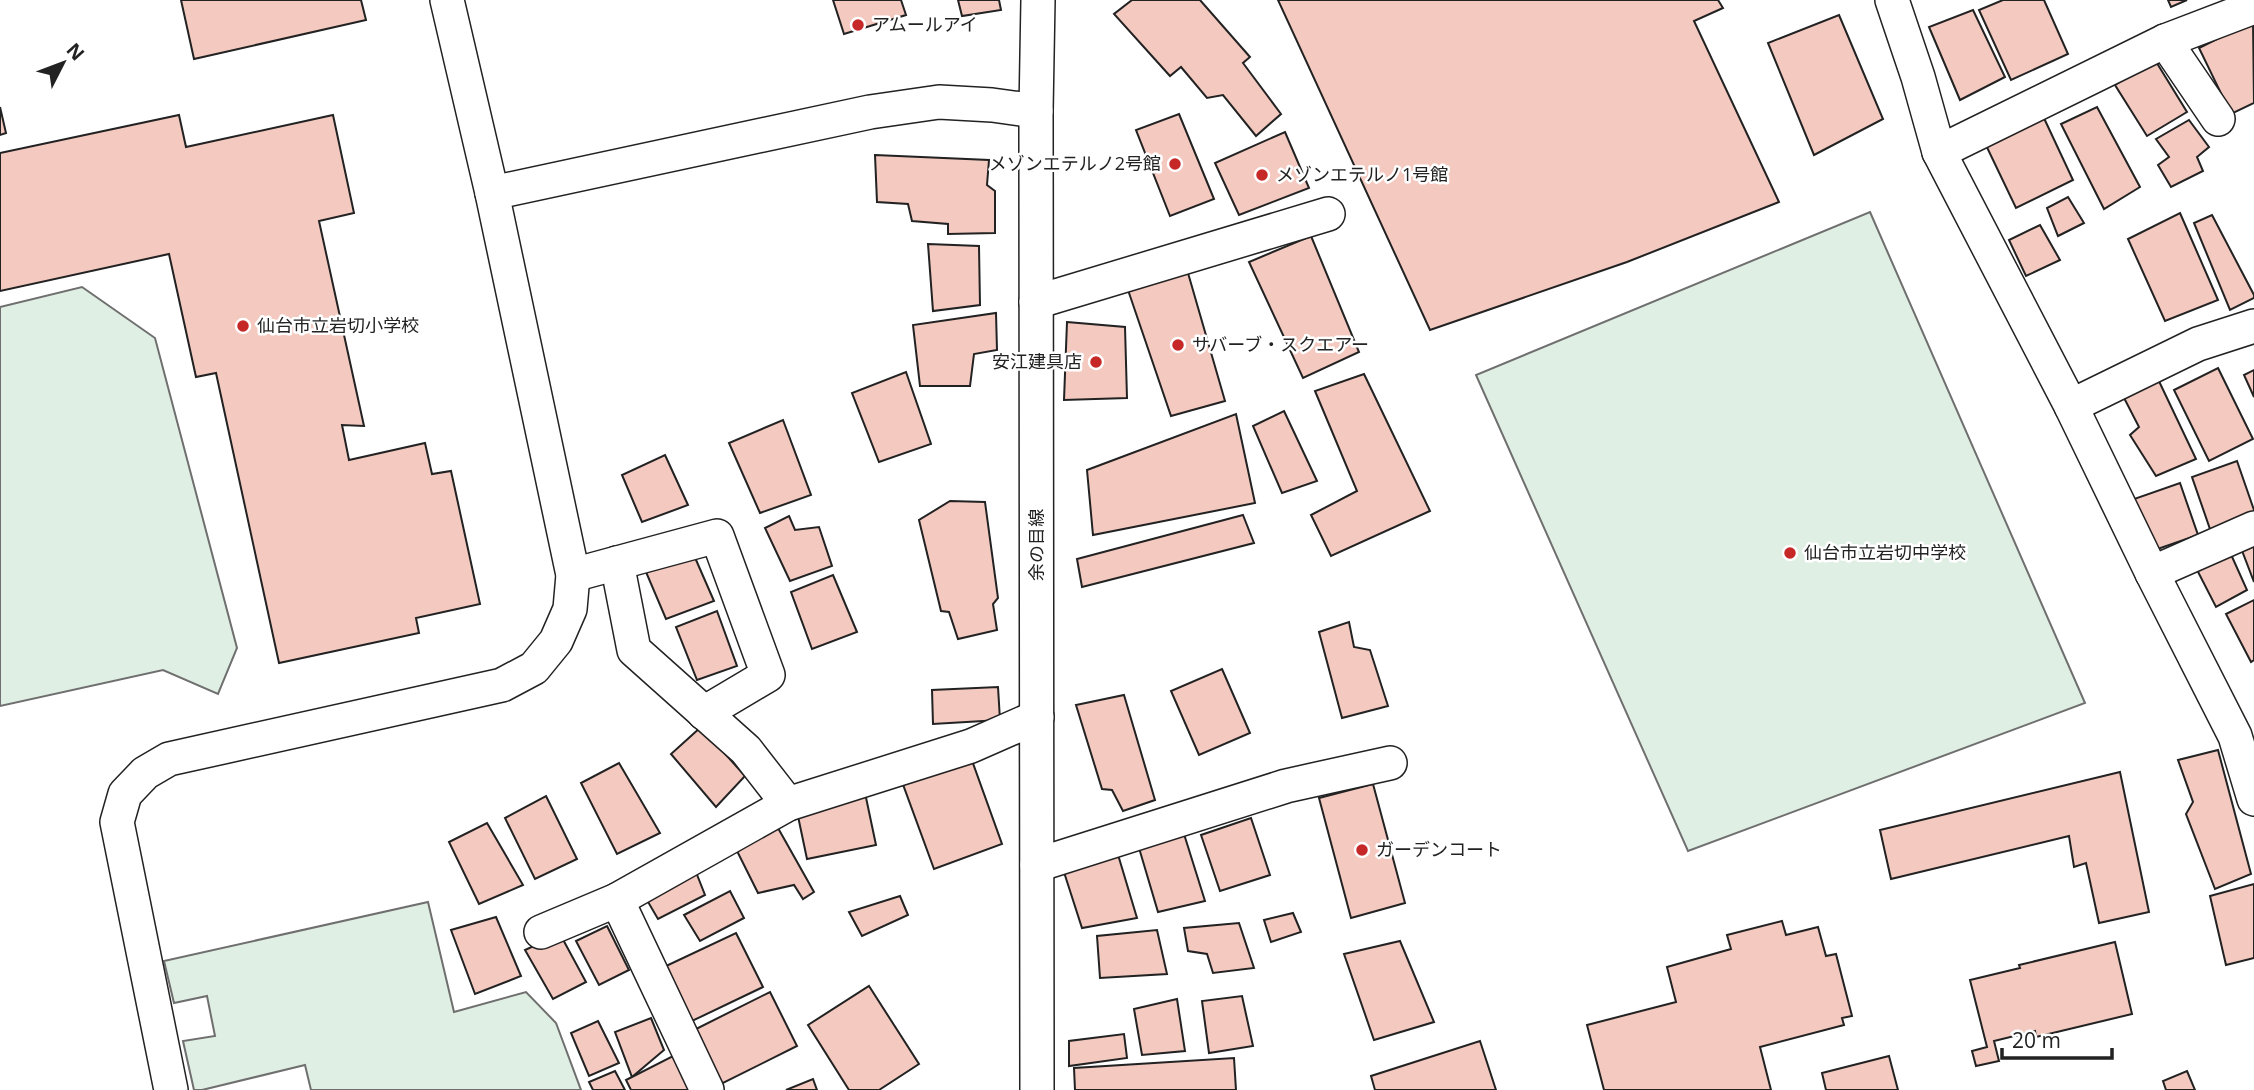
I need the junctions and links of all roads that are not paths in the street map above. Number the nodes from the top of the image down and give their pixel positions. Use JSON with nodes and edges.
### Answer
{"nodes":[{"id":1,"x":447,"y":0,"type":"edge"},
{"id":2,"x":1038,"y":0,"type":"edge"},
{"id":3,"x":1892,"y":0,"type":"edge"},
{"id":4,"x":2254,"y":7,"type":"edge"},
{"id":5,"x":2165,"y":41,"type":"junction"},
{"id":6,"x":1036,"y":111,"type":"junction"},
{"id":7,"x":2218,"y":120,"type":"dead end"},
{"id":8,"x":1939,"y":152,"type":"junction"},
{"id":9,"x":492,"y":193,"type":"junction"},
{"id":10,"x":1328,"y":214,"type":"dead end"},
{"id":11,"x":1036,"y":302,"type":"junction"},
{"id":12,"x":2254,"y":326,"type":"edge"},
{"id":13,"x":2071,"y":406,"type":"junction"},
{"id":14,"x":2254,"y":528,"type":"edge"},
{"id":15,"x":617,"y":563,"type":"junction"},
{"id":16,"x":2152,"y":573,"type":"junction"},
{"id":17,"x":573,"y":575,"type":"junction"},
{"id":18,"x":704,"y":713,"type":"junction"},
{"id":19,"x":1037,"y":717,"type":"junction"},
{"id":20,"x":1390,"y":763,"type":"dead end"},
{"id":21,"x":2254,"y":799,"type":"edge"},
{"id":22,"x":788,"y":804,"type":"junction"},
{"id":23,"x":1037,"y":865,"type":"junction"},
{"id":24,"x":617,"y":900,"type":"junction"},
{"id":25,"x":541,"y":932,"type":"dead end"},
{"id":26,"x":171,"y":1090,"type":"edge"},
{"id":27,"x":707,"y":1090,"type":"edge"},
{"id":28,"x":1037,"y":1090,"type":"edge"}],
"edges":[{"from":1,"to":9,"type":"street"},
{"from":2,"to":6,"type":"street","name":"余の目線"},
{"from":3,"to":8,"type":"street"},
{"from":4,"to":5,"type":"street"},
{"from":5,"to":7,"type":"street"},
{"from":5,"to":8,"type":"street"},
{"from":6,"to":9,"type":"street"},
{"from":6,"to":11,"type":"street","name":"余の目線"},
{"from":8,"to":13,"type":"street"},
{"from":9,"to":17,"type":"street"},
{"from":10,"to":11,"type":"street"},
{"from":11,"to":19,"type":"street","name":"余の目線"},
{"from":12,"to":13,"type":"street"},
{"from":13,"to":16,"type":"street"},
{"from":14,"to":16,"type":"street"},
{"from":15,"to":17,"type":"street"},
{"from":15,"to":18,"type":"street"},
{"from":15,"to":18,"type":"street"},
{"from":16,"to":21,"type":"street"},
{"from":17,"to":26,"type":"street"},
{"from":18,"to":22,"type":"street"},
{"from":19,"to":22,"type":"street"},
{"from":19,"to":23,"type":"street","name":"余の目線"},
{"from":20,"to":23,"type":"street"},
{"from":22,"to":24,"type":"street"},
{"from":23,"to":28,"type":"street","name":"余の目線"},
{"from":24,"to":25,"type":"street"},
{"from":24,"to":27,"type":"street"}]}
